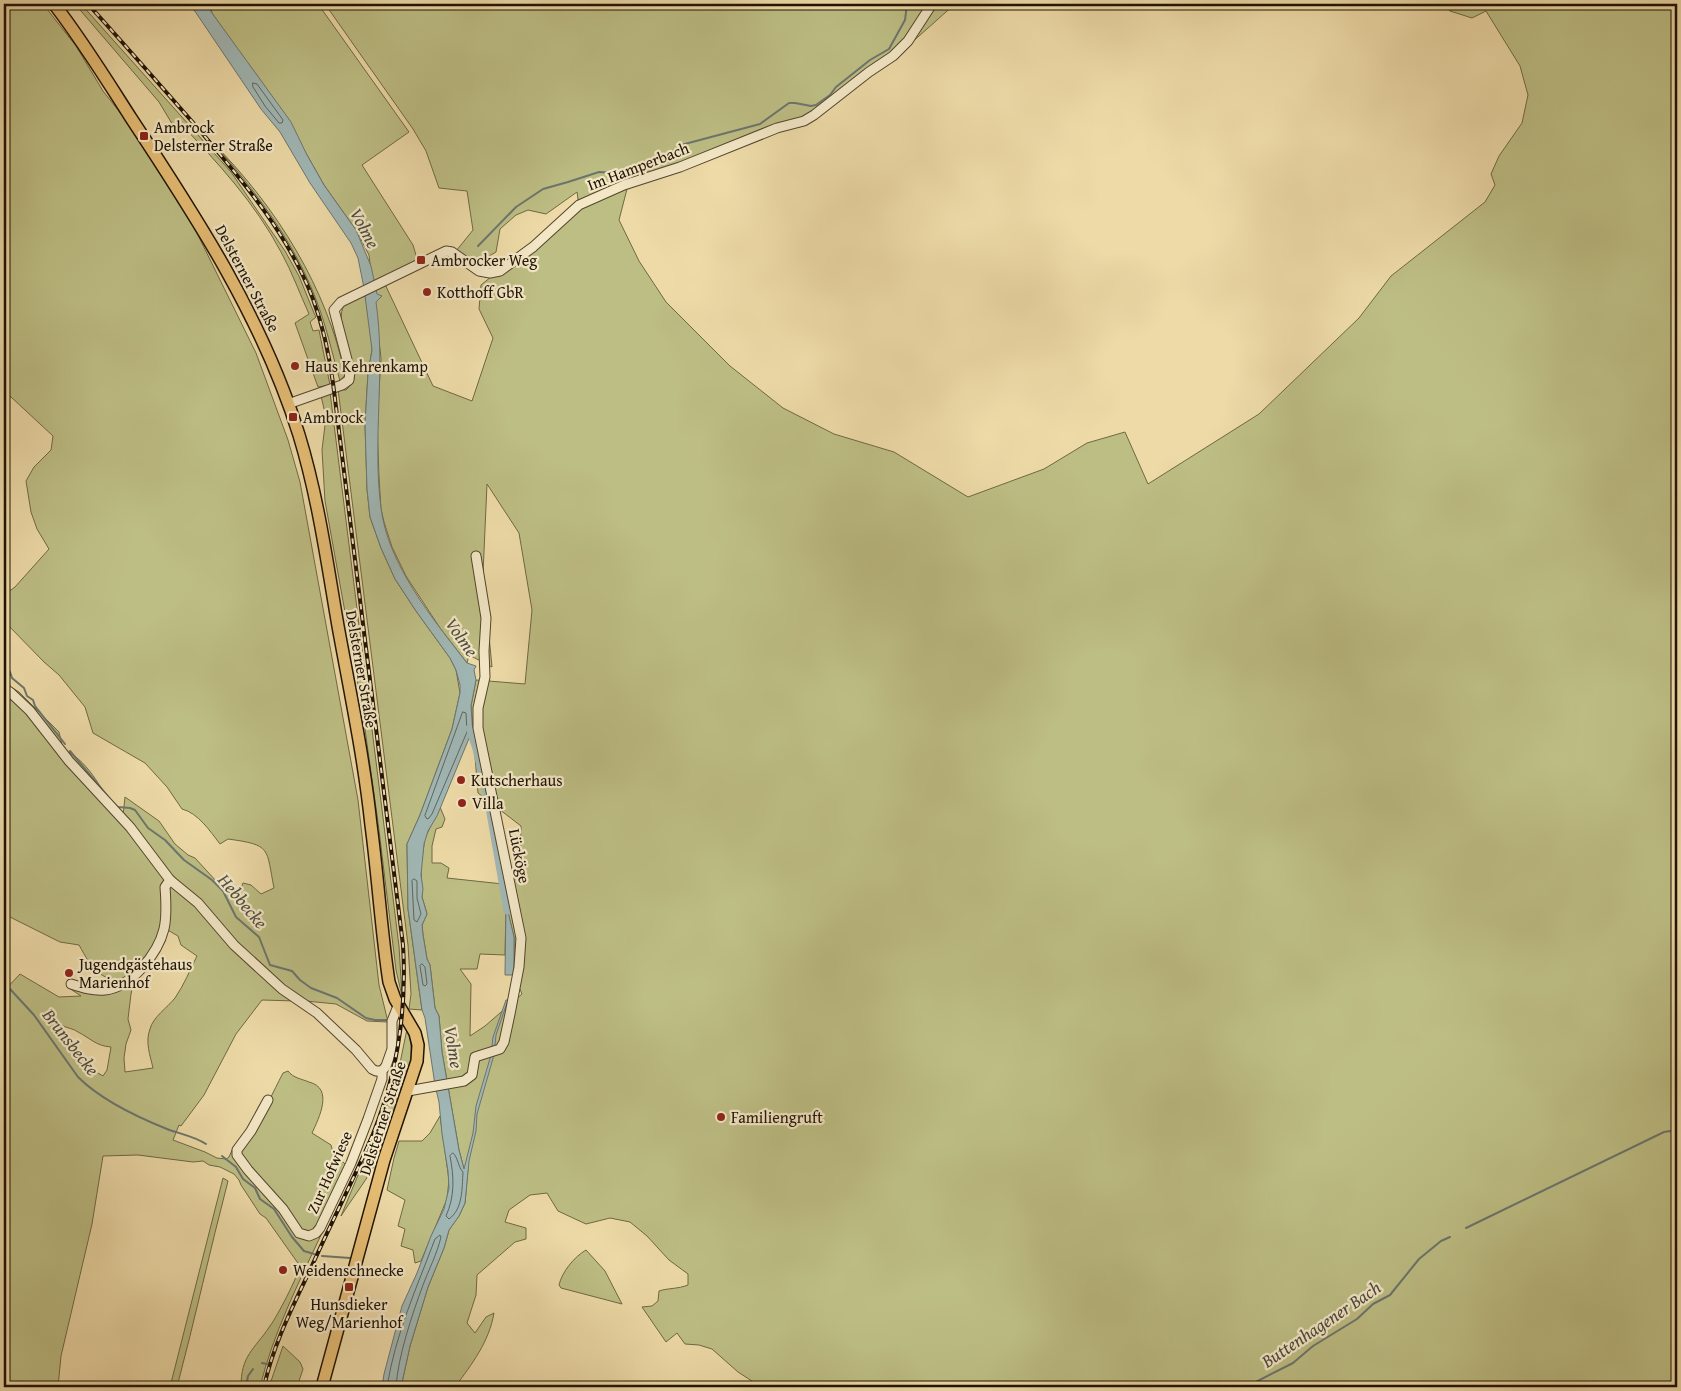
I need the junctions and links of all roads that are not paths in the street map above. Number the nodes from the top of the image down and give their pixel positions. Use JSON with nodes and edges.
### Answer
{"nodes":[{"id":1,"x":54,"y":4,"type":"edge"},
{"id":2,"x":932,"y":4,"type":"edge"},
{"id":3,"x":288,"y":404,"type":"junction"},
{"id":4,"x":476,"y":556,"type":"dead end"},
{"id":5,"x":4,"y":688,"type":"edge"},
{"id":6,"x":170,"y":880,"type":"junction"},
{"id":7,"x":72,"y":984,"type":"dead end"},
{"id":8,"x":398,"y":1006,"type":"junction"},
{"id":9,"x":382,"y":1071,"type":"junction"},
{"id":10,"x":408,"y":1090,"type":"junction"},
{"id":11,"x":268,"y":1100,"type":"dead end"},
{"id":12,"x":322,"y":1387,"type":"edge"}],
"edges":[{"from":1,"to":3,"type":"main road","name":"Delsterner Straße"},
{"from":2,"to":3,"type":"street","name":"Im Hamperbach"},
{"from":3,"to":8,"type":"main road","name":"Delsterner Straße"},
{"from":4,"to":10,"type":"street","name":"Lücköge"},
{"from":5,"to":6,"type":"street"},
{"from":6,"to":7,"type":"street"},
{"from":6,"to":9,"type":"street"},
{"from":8,"to":9,"type":"street","name":"Zur Hofwiese"},
{"from":8,"to":10,"type":"main road","name":"Delsterner Straße"},
{"from":9,"to":11,"type":"street","name":"Zur Hofwiese"},
{"from":10,"to":12,"type":"main road","name":"Delsterner Straße"}]}
